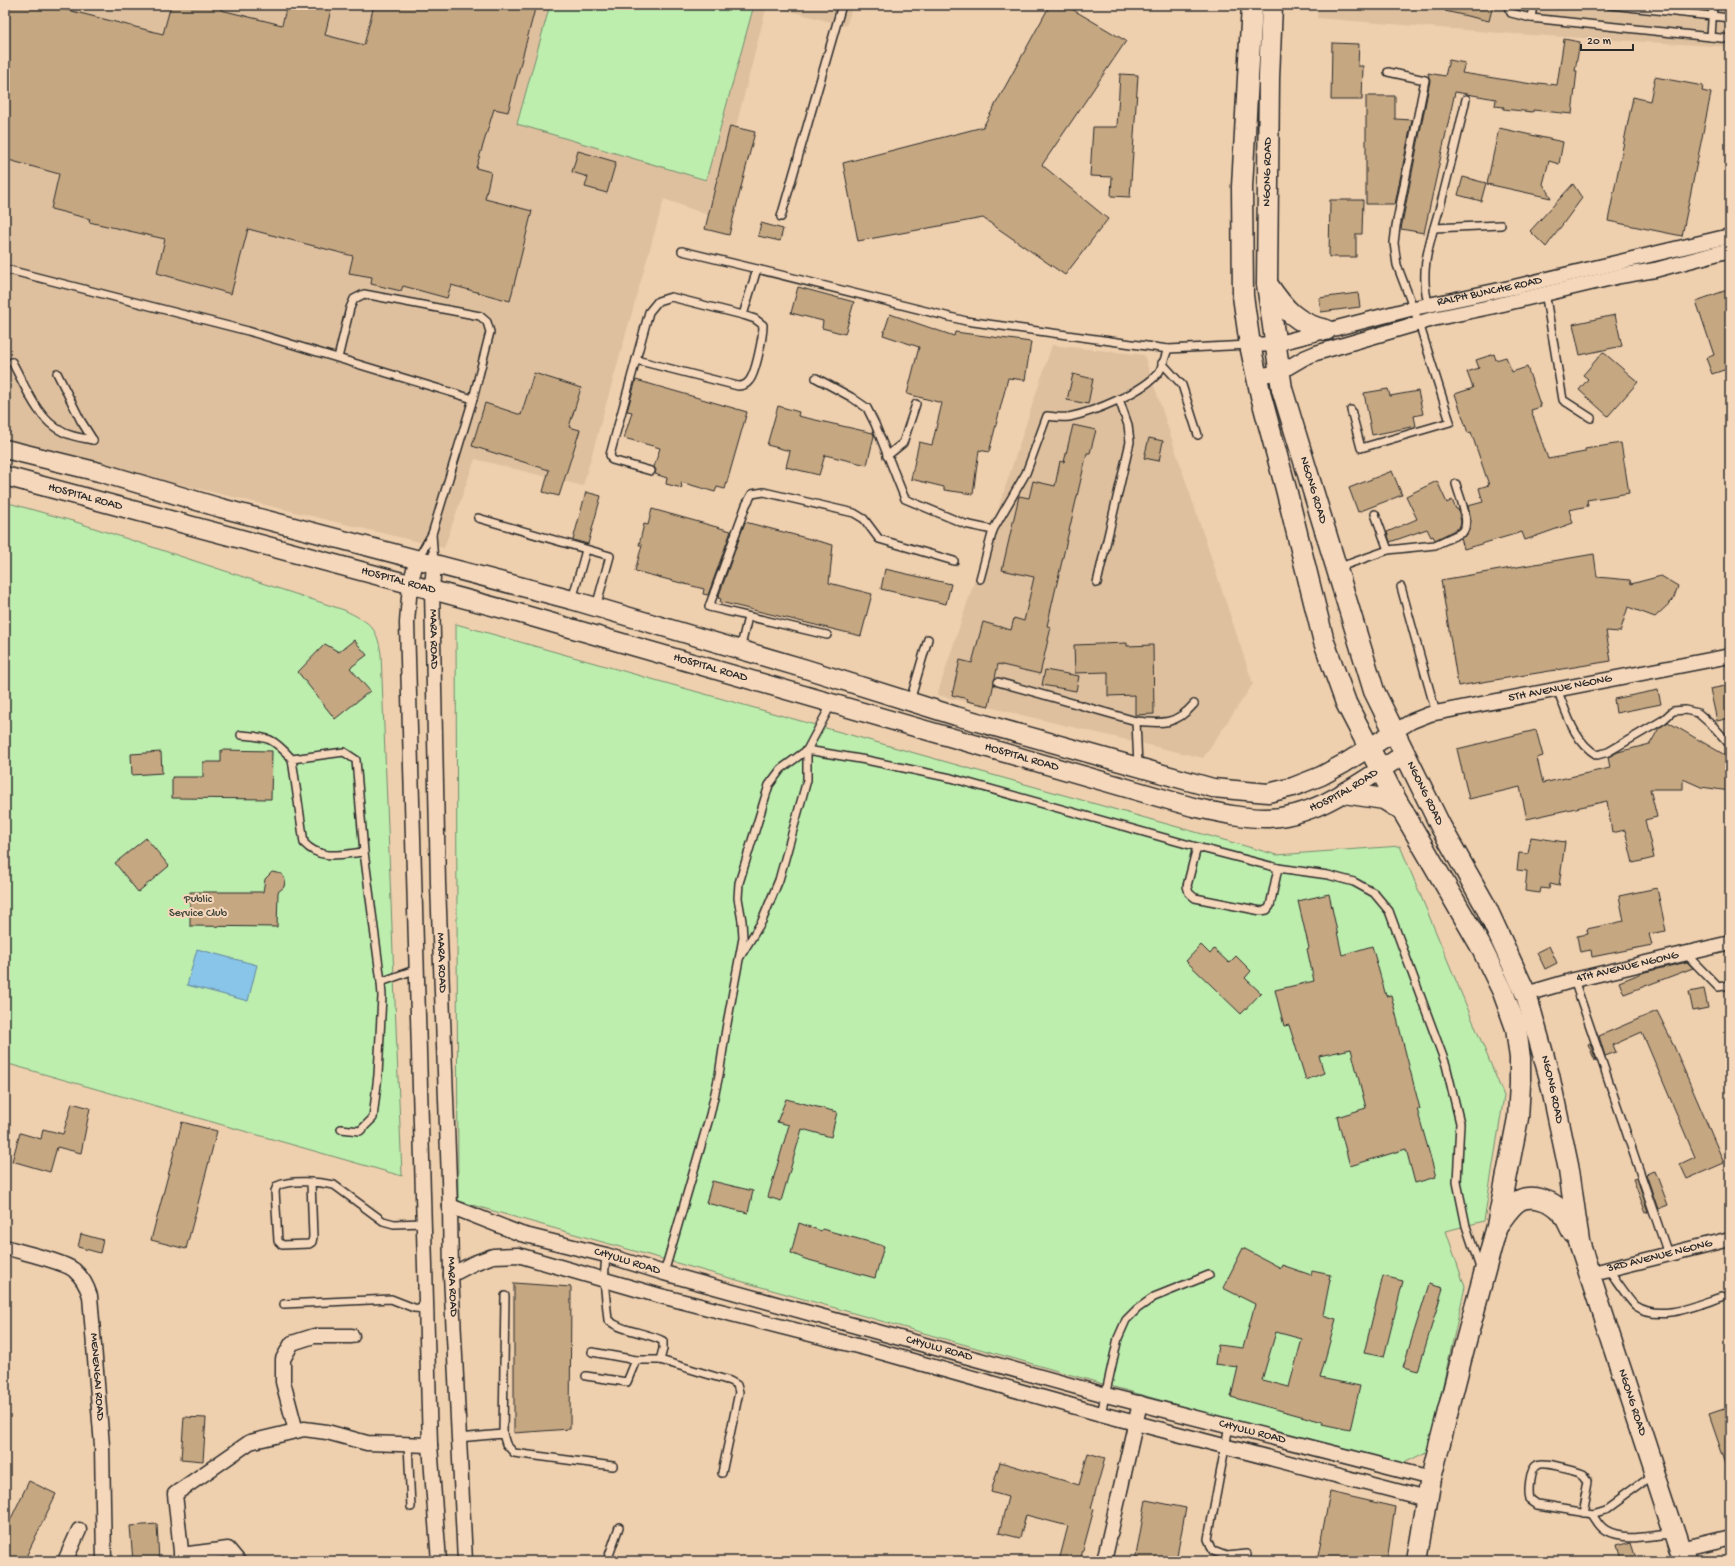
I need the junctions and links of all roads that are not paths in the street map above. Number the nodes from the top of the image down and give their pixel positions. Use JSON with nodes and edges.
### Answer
{"nodes":[{"id":1,"x":842,"y":5,"type":"edge"},
{"id":2,"x":1252,"y":5,"type":"edge"},
{"id":3,"x":1272,"y":5,"type":"edge"},
{"id":4,"x":1507,"y":5,"type":"edge"},
{"id":5,"x":1533,"y":5,"type":"edge"},
{"id":6,"x":1610,"y":5,"type":"edge"},
{"id":7,"x":1714,"y":5,"type":"edge"},
{"id":8,"x":1712,"y":17,"type":"junction"},
{"id":9,"x":1531,"y":18,"type":"junction"},
{"id":10,"x":1730,"y":18,"type":"edge"},
{"id":11,"x":1711,"y":37,"type":"junction"},
{"id":12,"x":1730,"y":39,"type":"edge"},
{"id":13,"x":1388,"y":72,"type":"dead end"},
{"id":14,"x":1466,"y":99,"type":"dead end"},
{"id":15,"x":781,"y":216,"type":"dead end"},
{"id":16,"x":1501,"y":225,"type":"dead end"},
{"id":17,"x":1434,"y":228,"type":"junction"},
{"id":18,"x":1730,"y":236,"type":"edge"},
{"id":19,"x":1730,"y":250,"type":"edge"},
{"id":20,"x":682,"y":251,"type":"dead end"},
{"id":21,"x":1650,"y":255,"type":"junction"},
{"id":22,"x":5,"y":269,"type":"edge"},
{"id":23,"x":757,"y":269,"type":"junction"},
{"id":24,"x":1655,"y":270,"type":"junction"},
{"id":25,"x":1542,"y":280,"type":"junction"},
{"id":26,"x":1267,"y":284,"type":"junction"},
{"id":27,"x":1545,"y":294,"type":"junction"},
{"id":28,"x":1428,"y":305,"type":"junction"},
{"id":29,"x":1414,"y":308,"type":"junction"},
{"id":30,"x":743,"y":315,"type":"junction"},
{"id":31,"x":1433,"y":319,"type":"junction"},
{"id":32,"x":1419,"y":323,"type":"junction"},
{"id":33,"x":1326,"y":330,"type":"junction"},
{"id":34,"x":1275,"y":344,"type":"junction"},
{"id":35,"x":1250,"y":345,"type":"junction"},
{"id":36,"x":1168,"y":349,"type":"junction"},
{"id":37,"x":338,"y":358,"type":"junction"},
{"id":38,"x":636,"y":360,"type":"junction"},
{"id":39,"x":12,"y":362,"type":"dead end"},
{"id":40,"x":1162,"y":364,"type":"junction"},
{"id":41,"x":1280,"y":372,"type":"junction"},
{"id":42,"x":57,"y":373,"type":"dead end"},
{"id":43,"x":1257,"y":376,"type":"junction"},
{"id":44,"x":816,"y":378,"type":"dead end"},
{"id":45,"x":473,"y":399,"type":"junction"},
{"id":46,"x":1119,"y":399,"type":"junction"},
{"id":47,"x":916,"y":404,"type":"dead end"},
{"id":48,"x":1351,"y":410,"type":"dead end"},
{"id":49,"x":1591,"y":418,"type":"dead end"},
{"id":50,"x":1198,"y":435,"type":"dead end"},
{"id":51,"x":5,"y":449,"type":"edge"},
{"id":52,"x":887,"y":456,"type":"junction"},
{"id":53,"x":651,"y":471,"type":"dead end"},
{"id":54,"x":5,"y":476,"type":"edge"},
{"id":55,"x":1456,"y":484,"type":"dead end"},
{"id":56,"x":1375,"y":514,"type":"dead end"},
{"id":57,"x":478,"y":518,"type":"dead end"},
{"id":58,"x":993,"y":530,"type":"junction"},
{"id":59,"x":432,"y":534,"type":"junction"},
{"id":60,"x":586,"y":550,"type":"junction"},
{"id":61,"x":1388,"y":550,"type":"junction"},
{"id":62,"x":426,"y":561,"type":"junction"},
{"id":63,"x":954,"y":561,"type":"dead end"},
{"id":64,"x":1336,"y":569,"type":"junction"},
{"id":65,"x":980,"y":579,"type":"dead end"},
{"id":66,"x":1097,"y":583,"type":"dead end"},
{"id":67,"x":410,"y":584,"type":"junction"},
{"id":68,"x":1401,"y":587,"type":"dead end"},
{"id":69,"x":432,"y":590,"type":"junction"},
{"id":70,"x":572,"y":600,"type":"junction"},
{"id":71,"x":596,"y":607,"type":"junction"},
{"id":72,"x":748,"y":617,"type":"junction"},
{"id":73,"x":827,"y":635,"type":"dead end"},
{"id":74,"x":928,"y":639,"type":"dead end"},
{"id":75,"x":740,"y":650,"type":"junction"},
{"id":76,"x":1730,"y":656,"type":"edge"},
{"id":77,"x":998,"y":682,"type":"dead end"},
{"id":78,"x":1557,"y":689,"type":"junction"},
{"id":79,"x":910,"y":701,"type":"junction"},
{"id":80,"x":832,"y":703,"type":"junction"},
{"id":81,"x":1194,"y":704,"type":"dead end"},
{"id":82,"x":1436,"y":713,"type":"junction"},
{"id":83,"x":1136,"y":721,"type":"junction"},
{"id":84,"x":1394,"y":732,"type":"junction"},
{"id":85,"x":241,"y":735,"type":"dead end"},
{"id":86,"x":1730,"y":745,"type":"edge"},
{"id":87,"x":1369,"y":747,"type":"junction"},
{"id":88,"x":807,"y":750,"type":"junction"},
{"id":89,"x":1405,"y":754,"type":"junction"},
{"id":90,"x":292,"y":759,"type":"junction"},
{"id":91,"x":1138,"y":767,"type":"junction"},
{"id":92,"x":1380,"y":769,"type":"junction"},
{"id":93,"x":1344,"y":793,"type":"junction"},
{"id":94,"x":1403,"y":811,"type":"junction"},
{"id":95,"x":1196,"y":847,"type":"junction"},
{"id":96,"x":364,"y":852,"type":"junction"},
{"id":97,"x":1278,"y":868,"type":"junction"},
{"id":98,"x":1730,"y":943,"type":"edge"},
{"id":99,"x":1686,"y":954,"type":"junction"},
{"id":100,"x":739,"y":958,"type":"junction"},
{"id":101,"x":417,"y":969,"type":"junction"},
{"id":102,"x":1574,"y":980,"type":"junction"},
{"id":103,"x":381,"y":982,"type":"junction"},
{"id":104,"x":1730,"y":984,"type":"edge"},
{"id":105,"x":1526,"y":994,"type":"junction"},
{"id":106,"x":341,"y":1129,"type":"dead end"},
{"id":107,"x":311,"y":1182,"type":"junction"},
{"id":108,"x":450,"y":1206,"type":"junction"},
{"id":109,"x":424,"y":1223,"type":"junction"},
{"id":110,"x":1497,"y":1226,"type":"junction"},
{"id":111,"x":1730,"y":1239,"type":"edge"},
{"id":112,"x":1580,"y":1242,"type":"junction"},
{"id":113,"x":5,"y":1247,"type":"edge"},
{"id":114,"x":1668,"y":1254,"type":"junction"},
{"id":115,"x":606,"y":1255,"type":"junction"},
{"id":116,"x":1608,"y":1269,"type":"junction"},
{"id":117,"x":664,"y":1273,"type":"junction"},
{"id":118,"x":1589,"y":1274,"type":"junction"},
{"id":119,"x":451,"y":1275,"type":"junction"},
{"id":120,"x":1209,"y":1275,"type":"dead end"},
{"id":121,"x":1483,"y":1276,"type":"junction"},
{"id":122,"x":604,"y":1280,"type":"junction"},
{"id":123,"x":505,"y":1296,"type":"dead end"},
{"id":124,"x":1722,"y":1298,"type":"dead end"},
{"id":125,"x":284,"y":1304,"type":"dead end"},
{"id":126,"x":426,"y":1309,"type":"junction"},
{"id":127,"x":352,"y":1336,"type":"dead end"},
{"id":128,"x":592,"y":1352,"type":"dead end"},
{"id":129,"x":636,"y":1360,"type":"junction"},
{"id":130,"x":660,"y":1360,"type":"junction"},
{"id":131,"x":586,"y":1376,"type":"dead end"},
{"id":132,"x":1106,"y":1395,"type":"junction"},
{"id":133,"x":1140,"y":1403,"type":"junction"},
{"id":134,"x":1101,"y":1414,"type":"junction"},
{"id":135,"x":1136,"y":1422,"type":"junction"},
{"id":136,"x":1229,"y":1426,"type":"junction"},
{"id":137,"x":296,"y":1431,"type":"junction"},
{"id":138,"x":503,"y":1434,"type":"junction"},
{"id":139,"x":458,"y":1438,"type":"junction"},
{"id":140,"x":408,"y":1444,"type":"junction"},
{"id":141,"x":430,"y":1445,"type":"junction"},
{"id":142,"x":1225,"y":1446,"type":"junction"},
{"id":143,"x":613,"y":1466,"type":"dead end"},
{"id":144,"x":722,"y":1473,"type":"dead end"},
{"id":145,"x":1654,"y":1474,"type":"junction"},
{"id":146,"x":1431,"y":1478,"type":"junction"},
{"id":147,"x":1427,"y":1499,"type":"junction"},
{"id":148,"x":411,"y":1507,"type":"dead end"},
{"id":149,"x":1583,"y":1514,"type":"junction"},
{"id":150,"x":1592,"y":1514,"type":"junction"},
{"id":151,"x":618,"y":1527,"type":"dead end"},
{"id":152,"x":79,"y":1530,"type":"dead end"},
{"id":153,"x":1730,"y":1538,"type":"edge"},
{"id":154,"x":1680,"y":1548,"type":"edge"},
{"id":155,"x":1247,"y":1554,"type":"dead end"},
{"id":156,"x":181,"y":1558,"type":"edge"},
{"id":157,"x":64,"y":1561,"type":"edge"},
{"id":158,"x":104,"y":1561,"type":"edge"},
{"id":159,"x":238,"y":1561,"type":"edge"},
{"id":160,"x":439,"y":1561,"type":"edge"},
{"id":161,"x":464,"y":1561,"type":"edge"},
{"id":162,"x":607,"y":1561,"type":"edge"},
{"id":163,"x":1104,"y":1561,"type":"edge"},
{"id":164,"x":1416,"y":1561,"type":"edge"}],
"edges":[{"from":1,"to":15,"type":"lane"},
{"from":2,"to":35,"type":"main road","name":"NGONG ROAD"},
{"from":3,"to":26,"type":"main road","name":"NGONG ROAD"},
{"from":4,"to":9,"type":"lane"},
{"from":5,"to":9,"type":"lane"},
{"from":6,"to":8,"type":"lane"},
{"from":7,"to":8,"type":"lane"},
{"from":8,"to":10,"type":"lane"},
{"from":8,"to":11,"type":"lane"},
{"from":9,"to":11,"type":"lane"},
{"from":11,"to":12,"type":"lane"},
{"from":13,"to":29,"type":"lane"},
{"from":14,"to":17,"type":"lane"},
{"from":16,"to":17,"type":"lane"},
{"from":17,"to":28,"type":"lane"},
{"from":18,"to":21,"type":"street","name":"RALPH BUNCHE ROAD"},
{"from":19,"to":24,"type":"street","name":"RALPH BUNCHE ROAD"},
{"from":20,"to":23,"type":"lane"},
{"from":21,"to":24,"type":"street"},
{"from":21,"to":25,"type":"street","name":"RALPH BUNCHE ROAD"},
{"from":22,"to":37,"type":"lane"},
{"from":23,"to":30,"type":"lane"},
{"from":23,"to":36,"type":"lane"},
{"from":24,"to":27,"type":"street","name":"RALPH BUNCHE ROAD"},
{"from":25,"to":27,"type":"lane"},
{"from":25,"to":28,"type":"street","name":"RALPH BUNCHE ROAD"},
{"from":26,"to":33,"type":"main road"},
{"from":26,"to":34,"type":"main road","name":"NGONG ROAD"},
{"from":27,"to":31,"type":"street","name":"RALPH BUNCHE ROAD"},
{"from":27,"to":49,"type":"lane"},
{"from":28,"to":29,"type":"street","name":"RALPH BUNCHE ROAD"},
{"from":28,"to":31,"type":"lane"},
{"from":29,"to":32,"type":"lane"},
{"from":29,"to":33,"type":"street","name":"RALPH BUNCHE ROAD"},
{"from":30,"to":38,"type":"lane"},
{"from":30,"to":38,"type":"lane"},
{"from":31,"to":32,"type":"street","name":"RALPH BUNCHE ROAD"},
{"from":32,"to":41,"type":"street","name":"RALPH BUNCHE ROAD"},
{"from":32,"to":48,"type":"lane"},
{"from":33,"to":34,"type":"street","name":"RALPH BUNCHE ROAD"},
{"from":34,"to":35,"type":"street","name":"RALPH BUNCHE ROAD"},
{"from":34,"to":41,"type":"main road","name":"NGONG ROAD"},
{"from":35,"to":36,"type":"lane"},
{"from":35,"to":43,"type":"main road","name":"NGONG ROAD"},
{"from":36,"to":40,"type":"lane"},
{"from":37,"to":45,"type":"lane"},
{"from":37,"to":45,"type":"lane"},
{"from":38,"to":53,"type":"lane"},
{"from":39,"to":42,"type":"lane"},
{"from":40,"to":46,"type":"lane"},
{"from":40,"to":50,"type":"lane"},
{"from":41,"to":43,"type":"street","name":"RALPH BUNCHE ROAD"},
{"from":41,"to":64,"type":"main road","name":"NGONG ROAD"},
{"from":43,"to":87,"type":"main road","name":"NGONG ROAD"},
{"from":44,"to":52,"type":"lane"},
{"from":45,"to":59,"type":"lane"},
{"from":46,"to":58,"type":"lane"},
{"from":46,"to":66,"type":"lane"},
{"from":47,"to":52,"type":"lane"},
{"from":51,"to":62,"type":"street","name":"HOSPITAL ROAD"},
{"from":52,"to":58,"type":"lane"},
{"from":54,"to":67,"type":"street","name":"HOSPITAL ROAD"},
{"from":55,"to":61,"type":"lane"},
{"from":56,"to":61,"type":"lane"},
{"from":57,"to":60,"type":"lane"},
{"from":58,"to":65,"type":"lane"},
{"from":59,"to":62,"type":"lane","name":"MARA ROAD"},
{"from":59,"to":62,"type":"lane","name":"MARA ROAD"},
{"from":60,"to":70,"type":"lane"},
{"from":60,"to":71,"type":"lane"},
{"from":61,"to":64,"type":"lane"},
{"from":62,"to":67,"type":"street","name":"MARA ROAD"},
{"from":62,"to":69,"type":"street","name":"MARA ROAD"},
{"from":62,"to":70,"type":"street","name":"HOSPITAL ROAD"},
{"from":63,"to":72,"type":"lane"},
{"from":64,"to":84,"type":"main road","name":"NGONG ROAD"},
{"from":67,"to":69,"type":"street","name":"HOSPITAL ROAD"},
{"from":67,"to":101,"type":"street","name":"MARA ROAD"},
{"from":68,"to":82,"type":"lane"},
{"from":69,"to":80,"type":"street","name":"HOSPITAL ROAD"},
{"from":69,"to":108,"type":"street","name":"MARA ROAD"},
{"from":70,"to":71,"type":"street","name":"HOSPITAL ROAD"},
{"from":71,"to":75,"type":"street","name":"HOSPITAL ROAD"},
{"from":72,"to":73,"type":"lane"},
{"from":72,"to":75,"type":"lane"},
{"from":74,"to":79,"type":"lane"},
{"from":75,"to":79,"type":"street","name":"HOSPITAL ROAD"},
{"from":76,"to":78,"type":"street","name":"5TH AVENUE NGONG"},
{"from":77,"to":83,"type":"lane"},
{"from":78,"to":82,"type":"street","name":"5TH AVENUE NGONG"},
{"from":78,"to":86,"type":"lane"},
{"from":79,"to":91,"type":"street","name":"HOSPITAL ROAD"},
{"from":80,"to":88,"type":"lane"},
{"from":80,"to":93,"type":"street","name":"HOSPITAL ROAD"},
{"from":81,"to":83,"type":"lane"},
{"from":82,"to":84,"type":"street","name":"5TH AVENUE NGONG"},
{"from":83,"to":91,"type":"lane"},
{"from":84,"to":87,"type":"street","name":"HOSPITAL ROAD"},
{"from":84,"to":89,"type":"main road","name":"NGONG ROAD"},
{"from":85,"to":90,"type":"lane"},
{"from":87,"to":91,"type":"street","name":"HOSPITAL ROAD"},
{"from":87,"to":92,"type":"main road","name":"NGONG ROAD"},
{"from":88,"to":95,"type":"lane"},
{"from":88,"to":100,"type":"lane"},
{"from":88,"to":100,"type":"lane"},
{"from":89,"to":92,"type":"street","name":"HOSPITAL ROAD"},
{"from":89,"to":105,"type":"main road","name":"NGONG ROAD"},
{"from":90,"to":96,"type":"lane"},
{"from":90,"to":96,"type":"lane"},
{"from":92,"to":93,"type":"street","name":"HOSPITAL ROAD"},
{"from":92,"to":94,"type":"main road","name":"NGONG ROAD"},
{"from":93,"to":94,"type":"main road"},
{"from":94,"to":110,"type":"main road","name":"NGONG ROAD"},
{"from":95,"to":97,"type":"lane"},
{"from":95,"to":97,"type":"lane"},
{"from":96,"to":103,"type":"lane"},
{"from":97,"to":121,"type":"lane"},
{"from":98,"to":99,"type":"street","name":"4TH AVENUE NGONG"},
{"from":99,"to":102,"type":"street","name":"4TH AVENUE NGONG"},
{"from":99,"to":104,"type":"lane"},
{"from":100,"to":117,"type":"lane"},
{"from":101,"to":103,"type":"lane"},
{"from":101,"to":109,"type":"street","name":"MARA ROAD"},
{"from":102,"to":105,"type":"street","name":"4TH AVENUE NGONG"},
{"from":102,"to":114,"type":"lane"},
{"from":103,"to":106,"type":"lane"},
{"from":105,"to":112,"type":"main road","name":"NGONG ROAD"},
{"from":107,"to":107,"type":"lane"},
{"from":107,"to":109,"type":"lane"},
{"from":108,"to":115,"type":"street","name":"CHYULU ROAD"},
{"from":108,"to":119,"type":"street","name":"MARA ROAD"},
{"from":109,"to":126,"type":"street","name":"MARA ROAD"},
{"from":110,"to":112,"type":"main road"},
{"from":110,"to":121,"type":"main road","name":"NGONG ROAD"},
{"from":111,"to":114,"type":"street","name":"3RD AVENUE NGONG"},
{"from":112,"to":118,"type":"main road","name":"NGONG ROAD"},
{"from":113,"to":158,"type":"street","name":"MENENGAI ROAD"},
{"from":114,"to":116,"type":"street","name":"3RD AVENUE NGONG"},
{"from":115,"to":117,"type":"street","name":"CHYULU ROAD"},
{"from":115,"to":122,"type":"lane"},
{"from":116,"to":118,"type":"street","name":"3RD AVENUE NGONG"},
{"from":116,"to":124,"type":"lane"},
{"from":117,"to":132,"type":"street","name":"CHYULU ROAD"},
{"from":118,"to":145,"type":"main road","name":"NGONG ROAD"},
{"from":119,"to":122,"type":"street","name":"CHYULU ROAD"},
{"from":119,"to":139,"type":"street","name":"MARA ROAD"},
{"from":120,"to":132,"type":"lane"},
{"from":121,"to":146,"type":"main road","name":"NGONG ROAD"},
{"from":122,"to":130,"type":"lane"},
{"from":122,"to":134,"type":"street","name":"CHYULU ROAD"},
{"from":123,"to":138,"type":"lane"},
{"from":125,"to":126,"type":"lane"},
{"from":126,"to":141,"type":"street","name":"MARA ROAD"},
{"from":127,"to":137,"type":"street"},
{"from":128,"to":129,"type":"lane"},
{"from":129,"to":130,"type":"lane"},
{"from":129,"to":131,"type":"lane"},
{"from":130,"to":144,"type":"lane"},
{"from":132,"to":133,"type":"street","name":"CHYULU ROAD"},
{"from":132,"to":134,"type":"lane"},
{"from":133,"to":135,"type":"street"},
{"from":133,"to":136,"type":"street","name":"CHYULU ROAD"},
{"from":134,"to":135,"type":"street","name":"CHYULU ROAD"},
{"from":135,"to":142,"type":"street","name":"CHYULU ROAD"},
{"from":135,"to":163,"type":"street"},
{"from":136,"to":142,"type":"lane"},
{"from":136,"to":146,"type":"street","name":"CHYULU ROAD"},
{"from":137,"to":140,"type":"street"},
{"from":137,"to":156,"type":"street"},
{"from":138,"to":139,"type":"lane"},
{"from":138,"to":143,"type":"lane"},
{"from":139,"to":161,"type":"street","name":"MARA ROAD"},
{"from":140,"to":141,"type":"street"},
{"from":140,"to":148,"type":"lane"},
{"from":141,"to":160,"type":"street","name":"MARA ROAD"},
{"from":142,"to":147,"type":"street","name":"CHYULU ROAD"},
{"from":142,"to":155,"type":"lane"},
{"from":145,"to":150,"type":"lane"},
{"from":145,"to":154,"type":"main road","name":"NGONG ROAD"},
{"from":146,"to":147,"type":"main road","name":"NGONG ROAD"},
{"from":147,"to":164,"type":"main road","name":"NGONG ROAD"},
{"from":149,"to":149,"type":"lane"},
{"from":149,"to":150,"type":"lane"},
{"from":150,"to":154,"type":"lane"},
{"from":151,"to":162,"type":"lane"},
{"from":152,"to":157,"type":"street"},
{"from":153,"to":154,"type":"street"},
{"from":156,"to":159,"type":"street"}]}
